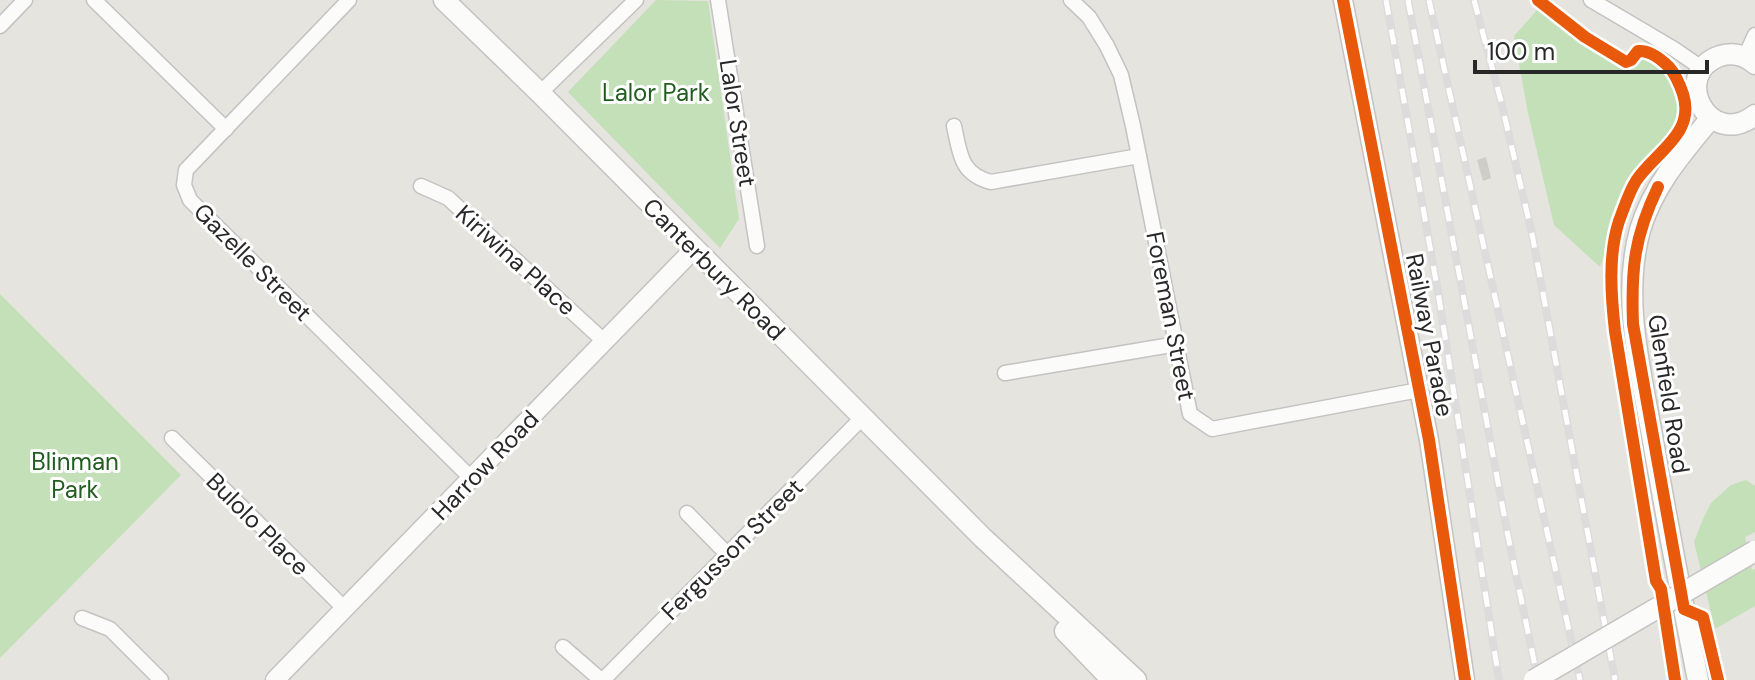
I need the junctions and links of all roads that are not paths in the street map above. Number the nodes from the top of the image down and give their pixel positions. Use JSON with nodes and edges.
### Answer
{"nodes":[{"id":1,"x":25,"y":0,"type":"edge"},
{"id":2,"x":94,"y":0,"type":"edge"},
{"id":3,"x":349,"y":0,"type":"edge"},
{"id":4,"x":444,"y":0,"type":"edge"},
{"id":5,"x":636,"y":0,"type":"edge"},
{"id":6,"x":718,"y":0,"type":"edge"},
{"id":7,"x":1071,"y":0,"type":"edge"},
{"id":8,"x":1343,"y":0,"type":"edge"},
{"id":9,"x":1591,"y":0,"type":"edge"},
{"id":10,"x":0,"y":26,"type":"edge"},
{"id":11,"x":1755,"y":35,"type":"edge"},
{"id":12,"x":1750,"y":60,"type":"edge"},
{"id":13,"x":1703,"y":69,"type":"junction"},
{"id":14,"x":540,"y":93,"type":"junction"},
{"id":15,"x":1755,"y":115,"type":"edge"},
{"id":16,"x":1711,"y":118,"type":"junction"},
{"id":17,"x":954,"y":126,"type":"dead end"},
{"id":18,"x":226,"y":129,"type":"junction"},
{"id":19,"x":1139,"y":156,"type":"junction"},
{"id":20,"x":421,"y":186,"type":"dead end"},
{"id":21,"x":757,"y":246,"type":"dead end"},
{"id":22,"x":694,"y":249,"type":"junction"},
{"id":23,"x":605,"y":342,"type":"junction"},
{"id":24,"x":1177,"y":344,"type":"junction"},
{"id":25,"x":1005,"y":373,"type":"dead end"},
{"id":26,"x":1419,"y":390,"type":"junction"},
{"id":27,"x":862,"y":418,"type":"junction"},
{"id":28,"x":172,"y":438,"type":"dead end"},
{"id":29,"x":472,"y":479,"type":"junction"},
{"id":30,"x":687,"y":513,"type":"dead end"},
{"id":31,"x":983,"y":538,"type":"junction"},
{"id":32,"x":1755,"y":551,"type":"edge"},
{"id":33,"x":726,"y":553,"type":"junction"},
{"id":34,"x":345,"y":609,"type":"junction"},
{"id":35,"x":82,"y":618,"type":"dead end"},
{"id":36,"x":1064,"y":630,"type":"junction"},
{"id":37,"x":563,"y":647,"type":"dead end"},
{"id":38,"x":161,"y":680,"type":"edge"},
{"id":39,"x":275,"y":680,"type":"edge"},
{"id":40,"x":602,"y":680,"type":"edge"},
{"id":41,"x":1102,"y":680,"type":"edge"},
{"id":42,"x":1112,"y":680,"type":"edge"},
{"id":43,"x":1136,"y":680,"type":"edge"},
{"id":44,"x":1465,"y":680,"type":"edge"},
{"id":45,"x":1534,"y":680,"type":"edge"},
{"id":46,"x":1698,"y":680,"type":"edge"}],
"edges":[{"from":1,"to":10,"type":"street"},
{"from":2,"to":18,"type":"street"},
{"from":3,"to":18,"type":"street","name":"Gazelle Street"},
{"from":4,"to":14,"type":"main road","name":"Canterbury Road"},
{"from":5,"to":14,"type":"street"},
{"from":6,"to":21,"type":"street","name":"Lalor Street"},
{"from":7,"to":19,"type":"street","name":"Foreman Street"},
{"from":8,"to":26,"type":"street","name":"Railway Parade"},
{"from":9,"to":13,"type":"street"},
{"from":11,"to":12,"type":"street"},
{"from":12,"to":13,"type":"main road"},
{"from":13,"to":16,"type":"main road"},
{"from":14,"to":22,"type":"main road","name":"Canterbury Road"},
{"from":15,"to":16,"type":"main road"},
{"from":16,"to":46,"type":"main road","name":"Glenfield Road"},
{"from":17,"to":19,"type":"street"},
{"from":18,"to":29,"type":"street","name":"Gazelle Street"},
{"from":19,"to":24,"type":"street","name":"Foreman Street"},
{"from":20,"to":23,"type":"street","name":"Kiriwina Place"},
{"from":22,"to":23,"type":"street","name":"Harrow Road"},
{"from":22,"to":27,"type":"main road","name":"Canterbury Road"},
{"from":23,"to":29,"type":"street","name":"Harrow Road"},
{"from":24,"to":25,"type":"street"},
{"from":24,"to":26,"type":"street","name":"Foreman Street"},
{"from":26,"to":44,"type":"street","name":"Railway Parade"},
{"from":27,"to":31,"type":"main road","name":"Canterbury Road"},
{"from":27,"to":33,"type":"street","name":"Fergusson Street"},
{"from":28,"to":34,"type":"street","name":"Bulolo Place"},
{"from":29,"to":34,"type":"street","name":"Harrow Road"},
{"from":30,"to":33,"type":"street"},
{"from":31,"to":36,"type":"main road","name":"Canterbury Road"},
{"from":31,"to":43,"type":"main road","name":"Canterbury Road"},
{"from":32,"to":45,"type":"main road","bridge":true},
{"from":33,"to":40,"type":"street","name":"Fergusson Street"},
{"from":34,"to":39,"type":"street","name":"Harrow Road"},
{"from":35,"to":38,"type":"street"},
{"from":36,"to":41,"type":"main road"},
{"from":36,"to":42,"type":"main road","name":"Canterbury Road"},
{"from":37,"to":40,"type":"street"}]}
